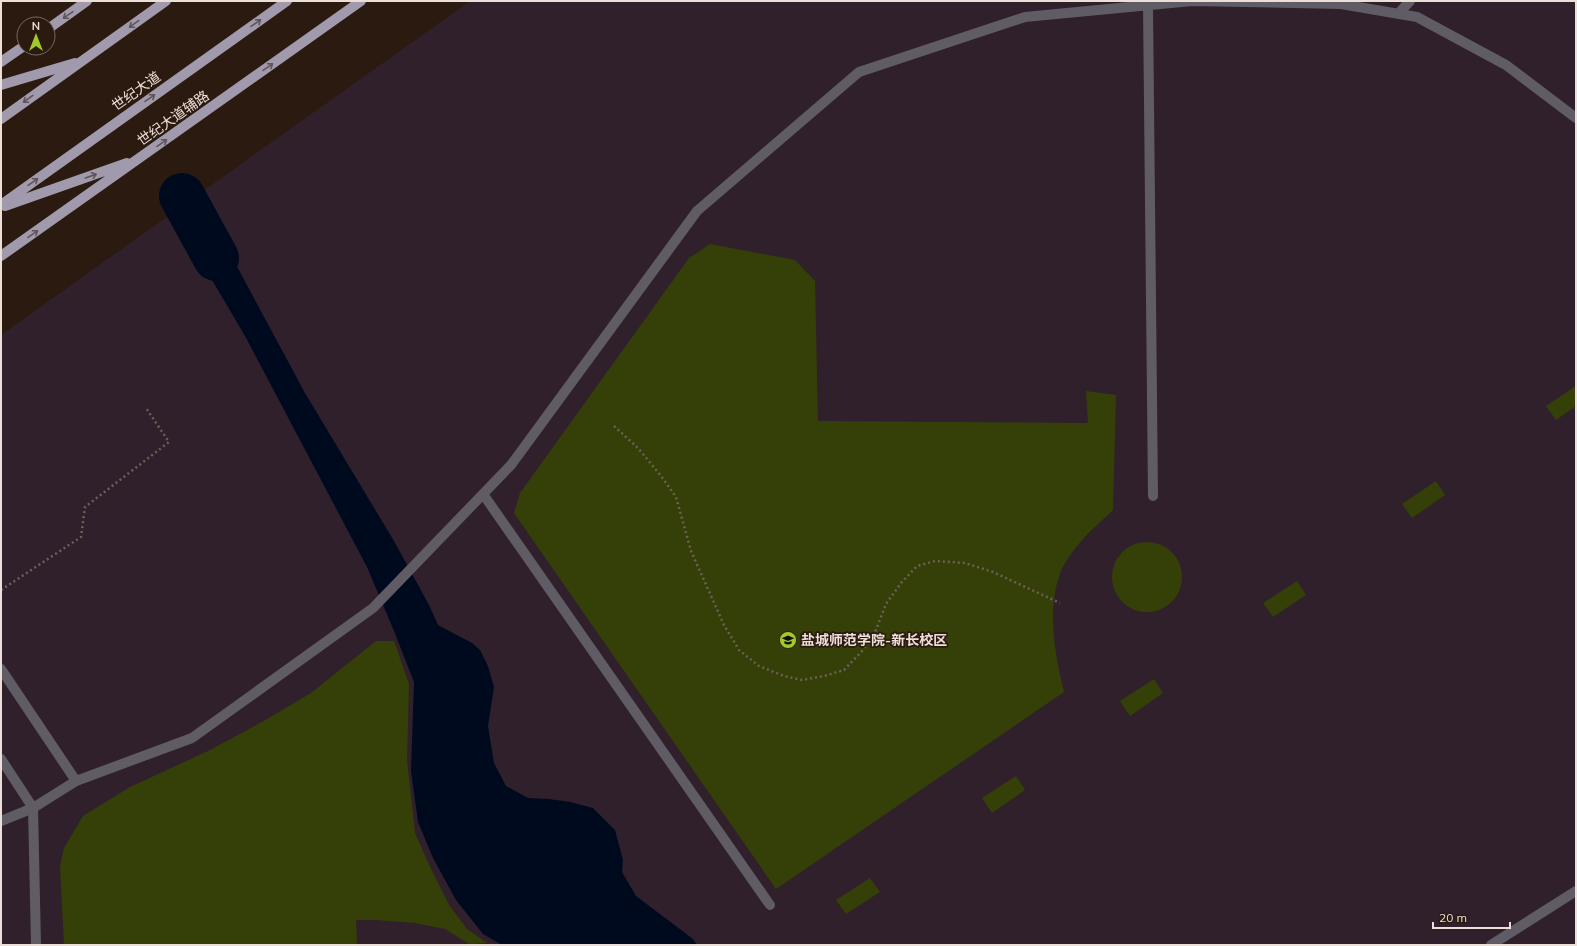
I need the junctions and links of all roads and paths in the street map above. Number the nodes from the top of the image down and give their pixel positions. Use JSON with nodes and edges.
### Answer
{"nodes":[{"id":1,"x":87,"y":1,"type":"edge"},
{"id":2,"x":166,"y":1,"type":"edge"},
{"id":3,"x":287,"y":1,"type":"edge"},
{"id":4,"x":361,"y":1,"type":"edge"},
{"id":5,"x":1192,"y":1,"type":"edge"},
{"id":6,"x":1410,"y":1,"type":"edge"},
{"id":7,"x":1148,"y":5,"type":"junction"},
{"id":8,"x":1398,"y":14,"type":"junction"},
{"id":9,"x":56,"y":23,"type":"edge"},
{"id":10,"x":16,"y":52,"type":"edge"},
{"id":11,"x":82,"y":61,"type":"junction"},
{"id":12,"x":1,"y":62,"type":"edge"},
{"id":13,"x":1,"y":85,"type":"edge"},
{"id":14,"x":1576,"y":118,"type":"edge"},
{"id":15,"x":1,"y":119,"type":"edge"},
{"id":16,"x":138,"y":159,"type":"junction"},
{"id":17,"x":1,"y":204,"type":"edge"},
{"id":18,"x":1,"y":208,"type":"edge"},
{"id":19,"x":1,"y":256,"type":"edge"},
{"id":20,"x":146,"y":408,"type":"dead end"},
{"id":21,"x":614,"y":426,"type":"dead end"},
{"id":22,"x":483,"y":494,"type":"junction"},
{"id":23,"x":1153,"y":496,"type":"dead end"},
{"id":24,"x":1,"y":590,"type":"edge"},
{"id":25,"x":1060,"y":603,"type":"dead end"},
{"id":26,"x":1,"y":669,"type":"edge"},
{"id":27,"x":1,"y":759,"type":"edge"},
{"id":28,"x":76,"y":780,"type":"junction"},
{"id":29,"x":33,"y":808,"type":"junction"},
{"id":30,"x":1,"y":821,"type":"edge"},
{"id":31,"x":1576,"y":891,"type":"edge"},
{"id":32,"x":770,"y":905,"type":"dead end"},
{"id":33,"x":36,"y":945,"type":"edge"},
{"id":34,"x":1490,"y":945,"type":"edge"}],
"edges":[{"from":1,"to":9,"type":"main road","one_way":true},
{"from":2,"to":11,"type":"main road","one_way":true},
{"from":17,"to":3,"type":"main road","name":"世纪大道","one_way":true},
{"from":16,"to":4,"type":"main road","name":"世纪大道辅路","one_way":true},
{"from":5,"to":7,"type":"street"},
{"from":5,"to":8,"type":"street"},
{"from":6,"to":8,"type":"street"},
{"from":7,"to":22,"type":"street"},
{"from":7,"to":23,"type":"street"},
{"from":8,"to":14,"type":"street"},
{"from":10,"to":12,"type":"main road"},
{"from":11,"to":13,"type":"main road"},
{"from":11,"to":15,"type":"main road","one_way":true},
{"from":18,"to":16,"type":"main road","one_way":true},
{"from":19,"to":16,"type":"main road","name":"世纪大道辅路","one_way":true},
{"from":20,"to":24,"type":"path"},
{"from":21,"to":25,"type":"path"},
{"from":22,"to":28,"type":"street"},
{"from":22,"to":32,"type":"street"},
{"from":26,"to":28,"type":"street"},
{"from":27,"to":29,"type":"street"},
{"from":28,"to":29,"type":"street"},
{"from":29,"to":30,"type":"street"},
{"from":29,"to":33,"type":"street"},
{"from":31,"to":34,"type":"street"}]}
